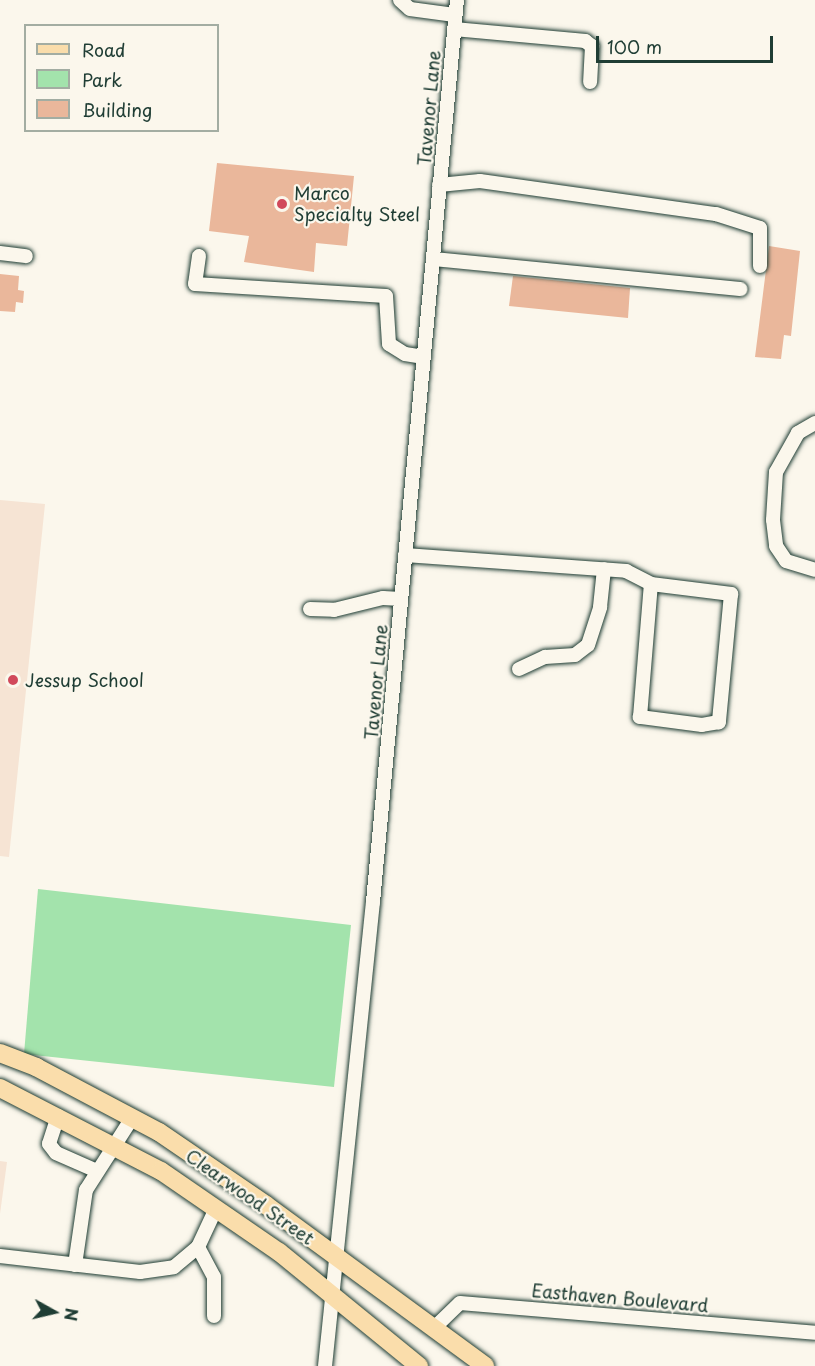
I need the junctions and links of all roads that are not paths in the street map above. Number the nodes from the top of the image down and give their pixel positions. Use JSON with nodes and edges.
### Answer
{"nodes":[{"id":1,"x":400,"y":0,"type":"edge"},
{"id":2,"x":457,"y":0,"type":"edge"},
{"id":3,"x":455,"y":22,"type":"junction"},
{"id":4,"x":590,"y":82,"type":"dead end"},
{"id":5,"x":440,"y":185,"type":"junction"},
{"id":6,"x":0,"y":253,"type":"edge"},
{"id":7,"x":26,"y":256,"type":"dead end"},
{"id":8,"x":200,"y":256,"type":"dead end"},
{"id":9,"x":433,"y":259,"type":"junction"},
{"id":10,"x":760,"y":266,"type":"dead end"},
{"id":11,"x":741,"y":289,"type":"dead end"},
{"id":12,"x":424,"y":357,"type":"junction"},
{"id":13,"x":815,"y":423,"type":"edge"},
{"id":14,"x":405,"y":555,"type":"junction"},
{"id":15,"x":604,"y":569,"type":"junction"},
{"id":16,"x":815,"y":570,"type":"edge"},
{"id":17,"x":651,"y":584,"type":"junction"},
{"id":18,"x":401,"y":599,"type":"junction"},
{"id":19,"x":310,"y":609,"type":"dead end"},
{"id":20,"x":519,"y":669,"type":"dead end"},
{"id":21,"x":0,"y":1053,"type":"edge"},
{"id":22,"x":0,"y":1088,"type":"edge"},
{"id":23,"x":58,"y":1116,"type":"junction"},
{"id":24,"x":132,"y":1118,"type":"junction"},
{"id":25,"x":115,"y":1146,"type":"junction"},
{"id":26,"x":96,"y":1171,"type":"junction"},
{"id":27,"x":215,"y":1211,"type":"junction"},
{"id":28,"x":198,"y":1247,"type":"junction"},
{"id":29,"x":0,"y":1256,"type":"edge"},
{"id":30,"x":335,"y":1258,"type":"junction"},
{"id":31,"x":75,"y":1265,"type":"junction"},
{"id":32,"x":332,"y":1293,"type":"junction"},
{"id":33,"x":214,"y":1316,"type":"dead end"},
{"id":34,"x":433,"y":1329,"type":"junction"},
{"id":35,"x":815,"y":1333,"type":"edge"},
{"id":36,"x":324,"y":1366,"type":"edge"},
{"id":37,"x":419,"y":1366,"type":"edge"},
{"id":38,"x":485,"y":1366,"type":"edge"}],
"edges":[{"from":1,"to":3,"type":"street"},
{"from":2,"to":3,"type":"street","name":"Tavenor Lane"},
{"from":3,"to":4,"type":"street"},
{"from":3,"to":5,"type":"street","name":"Tavenor Lane"},
{"from":5,"to":9,"type":"street","name":"Tavenor Lane"},
{"from":5,"to":10,"type":"street"},
{"from":6,"to":7,"type":"street"},
{"from":8,"to":12,"type":"street"},
{"from":9,"to":11,"type":"street"},
{"from":9,"to":12,"type":"street","name":"Tavenor Lane"},
{"from":12,"to":14,"type":"street","name":"Tavenor Lane"},
{"from":13,"to":16,"type":"street"},
{"from":14,"to":15,"type":"street"},
{"from":14,"to":18,"type":"street","name":"Tavenor Lane"},
{"from":15,"to":17,"type":"street"},
{"from":15,"to":20,"type":"street"},
{"from":17,"to":17,"type":"street"},
{"from":18,"to":19,"type":"street"},
{"from":18,"to":30,"type":"street","name":"Tavenor Lane"},
{"from":21,"to":24,"type":"main road","name":"Clearwood Street"},
{"from":22,"to":23,"type":"main road","name":"Clearwood Street"},
{"from":23,"to":25,"type":"main road","name":"Clearwood Street"},
{"from":23,"to":26,"type":"street"},
{"from":24,"to":25,"type":"street"},
{"from":24,"to":30,"type":"main road","name":"Clearwood Street"},
{"from":25,"to":26,"type":"street"},
{"from":25,"to":27,"type":"main road","name":"Clearwood Street"},
{"from":26,"to":31,"type":"street"},
{"from":27,"to":28,"type":"street"},
{"from":27,"to":32,"type":"main road","name":"Clearwood Street"},
{"from":28,"to":31,"type":"street"},
{"from":28,"to":33,"type":"street"},
{"from":29,"to":31,"type":"street"},
{"from":30,"to":32,"type":"street","name":"Tavenor Lane"},
{"from":30,"to":34,"type":"main road","name":"Clearwood Street"},
{"from":32,"to":36,"type":"street","name":"Tavenor Lane"},
{"from":32,"to":37,"type":"main road","name":"Clearwood Street"},
{"from":34,"to":35,"type":"street","name":"Easthaven Boulevard"},
{"from":34,"to":38,"type":"main road","name":"Clearwood Street"}]}
